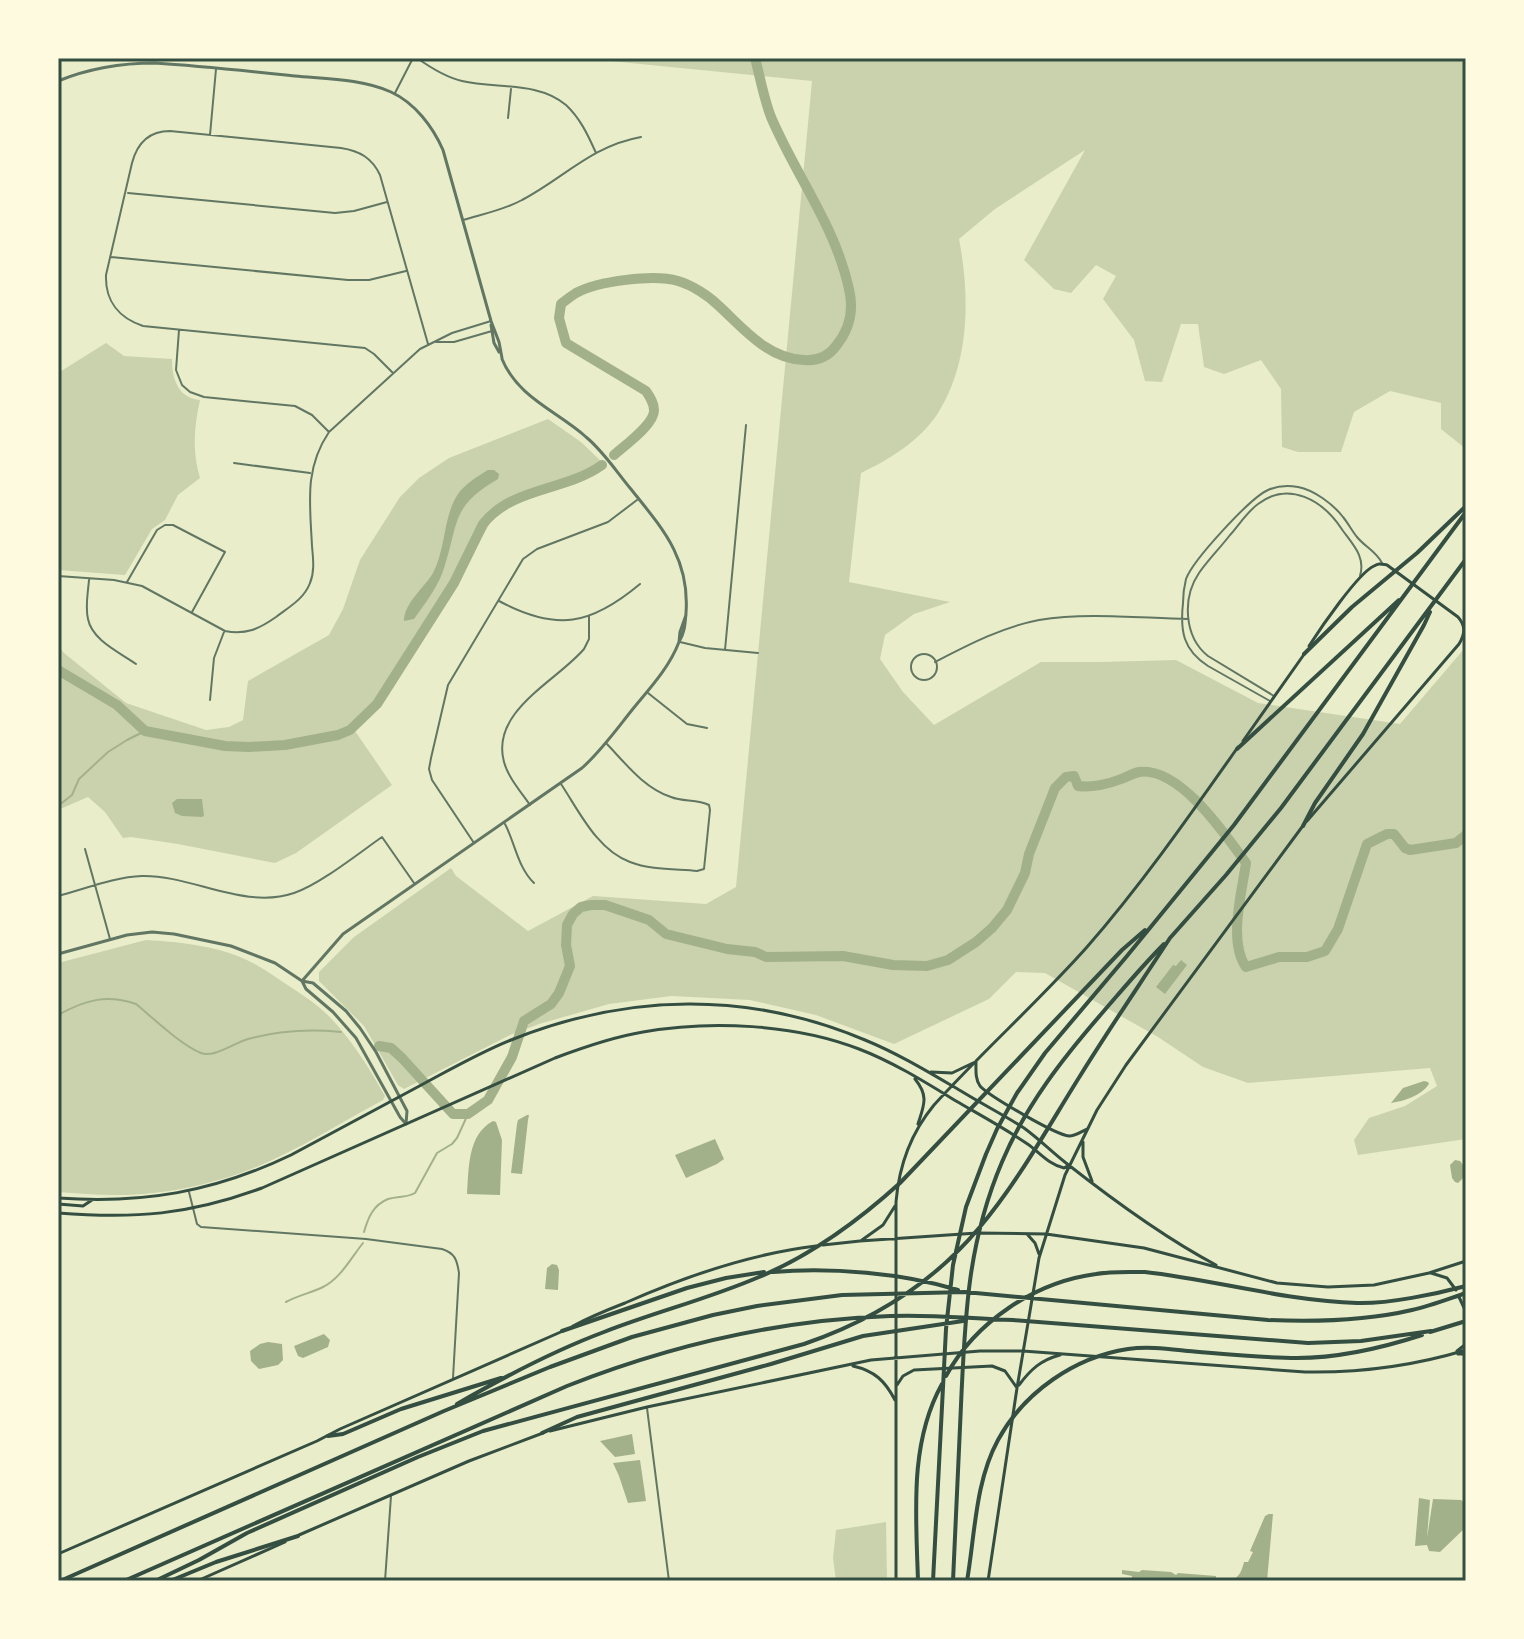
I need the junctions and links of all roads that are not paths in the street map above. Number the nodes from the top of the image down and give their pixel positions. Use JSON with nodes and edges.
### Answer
{"nodes":[{"id":1,"x":415,"y":58,"type":"edge"},
{"id":2,"x":217,"y":68,"type":"junction"},
{"id":3,"x":58,"y":81,"type":"edge"},
{"id":4,"x":511,"y":87,"type":"junction"},
{"id":5,"x":395,"y":94,"type":"junction"},
{"id":6,"x":508,"y":118,"type":"dead end"},
{"id":7,"x":210,"y":136,"type":"junction"},
{"id":8,"x":641,"y":137,"type":"dead end"},
{"id":9,"x":596,"y":153,"type":"junction"},
{"id":10,"x":125,"y":193,"type":"junction"},
{"id":11,"x":388,"y":202,"type":"junction"},
{"id":12,"x":463,"y":220,"type":"junction"},
{"id":13,"x":111,"y":257,"type":"junction"},
{"id":14,"x":407,"y":271,"type":"junction"},
{"id":15,"x":491,"y":321,"type":"junction"},
{"id":16,"x":179,"y":329,"type":"junction"},
{"id":17,"x":493,"y":330,"type":"junction"},
{"id":18,"x":435,"y":342,"type":"junction"},
{"id":19,"x":428,"y":344,"type":"junction"},
{"id":20,"x":393,"y":373,"type":"junction"},
{"id":21,"x":746,"y":425,"type":"dead end"},
{"id":22,"x":329,"y":432,"type":"junction"},
{"id":23,"x":234,"y":463,"type":"dead end"},
{"id":24,"x":311,"y":473,"type":"junction"},
{"id":25,"x":638,"y":499,"type":"junction"},
{"id":26,"x":1252,"y":500,"type":"junction"},
{"id":27,"x":1256,"y":505,"type":"junction"},
{"id":28,"x":1466,"y":509,"type":"edge"},
{"id":29,"x":1349,"y":526,"type":"junction"},
{"id":30,"x":1343,"y":530,"type":"junction"},
{"id":31,"x":1466,"y":559,"type":"edge"},
{"id":32,"x":1385,"y":564,"type":"junction"},
{"id":33,"x":58,"y":576,"type":"edge"},
{"id":34,"x":89,"y":578,"type":"junction"},
{"id":35,"x":1359,"y":579,"type":"junction"},
{"id":36,"x":127,"y":582,"type":"junction"},
{"id":37,"x":640,"y":584,"type":"dead end"},
{"id":38,"x":1404,"y":596,"type":"junction"},
{"id":39,"x":498,"y":601,"type":"junction"},
{"id":40,"x":1433,"y":605,"type":"junction"},
{"id":41,"x":192,"y":613,"type":"junction"},
{"id":42,"x":589,"y":616,"type":"junction"},
{"id":43,"x":1181,"y":619,"type":"junction"},
{"id":44,"x":1188,"y":619,"type":"junction"},
{"id":45,"x":225,"y":631,"type":"junction"},
{"id":46,"x":679,"y":642,"type":"junction"},
{"id":47,"x":725,"y":650,"type":"junction"},
{"id":48,"x":758,"y":653,"type":"dead end"},
{"id":49,"x":1304,"y":654,"type":"junction"},
{"id":50,"x":935,"y":662,"type":"junction"},
{"id":51,"x":136,"y":664,"type":"dead end"},
{"id":52,"x":1240,"y":675,"type":"junction"},
{"id":53,"x":1236,"y":681,"type":"junction"},
{"id":54,"x":647,"y":692,"type":"junction"},
{"id":55,"x":1275,"y":697,"type":"junction"},
{"id":56,"x":210,"y":700,"type":"dead end"},
{"id":57,"x":1271,"y":702,"type":"junction"},
{"id":58,"x":707,"y":728,"type":"dead end"},
{"id":59,"x":606,"y":743,"type":"junction"},
{"id":60,"x":1237,"y":749,"type":"junction"},
{"id":61,"x":561,"y":784,"type":"junction"},
{"id":62,"x":530,"y":805,"type":"junction"},
{"id":63,"x":504,"y":823,"type":"junction"},
{"id":64,"x":1303,"y":826,"type":"junction"},
{"id":65,"x":474,"y":844,"type":"junction"},
{"id":66,"x":85,"y":849,"type":"dead end"},
{"id":67,"x":534,"y":883,"type":"dead end"},
{"id":68,"x":415,"y":884,"type":"junction"},
{"id":69,"x":96,"y":886,"type":"junction"},
{"id":70,"x":58,"y":896,"type":"edge"},
{"id":71,"x":1155,"y":920,"type":"junction"},
{"id":72,"x":1170,"y":938,"type":"junction"},
{"id":73,"x":110,"y":939,"type":"junction"},
{"id":74,"x":58,"y":954,"type":"edge"},
{"id":75,"x":302,"y":981,"type":"junction"},
{"id":76,"x":976,"y":1061,"type":"junction"},
{"id":77,"x":927,"y":1072,"type":"junction"},
{"id":78,"x":913,"y":1076,"type":"junction"},
{"id":79,"x":951,"y":1086,"type":"junction"},
{"id":80,"x":944,"y":1093,"type":"junction"},
{"id":81,"x":400,"y":1097,"type":"junction"},
{"id":82,"x":391,"y":1101,"type":"junction"},
{"id":83,"x":406,"y":1124,"type":"junction"},
{"id":84,"x":917,"y":1128,"type":"junction"},
{"id":85,"x":1087,"y":1129,"type":"junction"},
{"id":86,"x":1083,"y":1139,"type":"junction"},
{"id":87,"x":1067,"y":1166,"type":"junction"},
{"id":88,"x":1093,"y":1182,"type":"junction"},
{"id":89,"x":189,"y":1192,"type":"junction"},
{"id":90,"x":58,"y":1198,"type":"edge"},
{"id":91,"x":92,"y":1200,"type":"junction"},
{"id":92,"x":896,"y":1202,"type":"junction"},
{"id":93,"x":58,"y":1204,"type":"edge"},
{"id":94,"x":193,"y":1209,"type":"junction"},
{"id":95,"x":58,"y":1213,"type":"edge"},
{"id":96,"x":1026,"y":1232,"type":"junction"},
{"id":97,"x":1046,"y":1234,"type":"junction"},
{"id":98,"x":896,"y":1238,"type":"junction"},
{"id":99,"x":860,"y":1241,"type":"junction"},
{"id":100,"x":1039,"y":1258,"type":"junction"},
{"id":101,"x":1465,"y":1263,"type":"edge"},
{"id":102,"x":1223,"y":1269,"type":"junction"},
{"id":103,"x":1429,"y":1273,"type":"junction"},
{"id":104,"x":1466,"y":1286,"type":"edge"},
{"id":105,"x":965,"y":1292,"type":"junction"},
{"id":106,"x":1466,"y":1293,"type":"edge"},
{"id":107,"x":1466,"y":1312,"type":"edge"},
{"id":108,"x":973,"y":1319,"type":"junction"},
{"id":109,"x":1466,"y":1321,"type":"edge"},
{"id":110,"x":562,"y":1331,"type":"junction"},
{"id":111,"x":1431,"y":1331,"type":"junction"},
{"id":112,"x":1466,"y":1344,"type":"edge"},
{"id":113,"x":1023,"y":1351,"type":"junction"},
{"id":114,"x":1466,"y":1352,"type":"edge"},
{"id":115,"x":1065,"y":1353,"type":"junction"},
{"id":116,"x":1454,"y":1354,"type":"junction"},
{"id":117,"x":897,"y":1356,"type":"junction"},
{"id":118,"x":850,"y":1365,"type":"junction"},
{"id":119,"x":511,"y":1375,"type":"junction"},
{"id":120,"x":453,"y":1379,"type":"junction"},
{"id":121,"x":896,"y":1387,"type":"junction"},
{"id":122,"x":1017,"y":1388,"type":"junction"},
{"id":123,"x":895,"y":1400,"type":"junction"},
{"id":124,"x":647,"y":1407,"type":"junction"},
{"id":125,"x":444,"y":1411,"type":"junction"},
{"id":126,"x":469,"y":1430,"type":"junction"},
{"id":127,"x":483,"y":1431,"type":"junction"},
{"id":128,"x":542,"y":1433,"type":"junction"},
{"id":129,"x":328,"y":1436,"type":"junction"},
{"id":130,"x":391,"y":1495,"type":"junction"},
{"id":131,"x":298,"y":1536,"type":"junction"},
{"id":132,"x":58,"y":1554,"type":"edge"},
{"id":133,"x":60,"y":1581,"type":"edge"},
{"id":134,"x":124,"y":1581,"type":"edge"},
{"id":135,"x":155,"y":1581,"type":"edge"},
{"id":136,"x":170,"y":1581,"type":"edge"},
{"id":137,"x":197,"y":1581,"type":"edge"},
{"id":138,"x":385,"y":1581,"type":"edge"},
{"id":139,"x":669,"y":1581,"type":"edge"},
{"id":140,"x":896,"y":1581,"type":"edge"},
{"id":141,"x":918,"y":1581,"type":"edge"},
{"id":142,"x":933,"y":1581,"type":"edge"},
{"id":143,"x":953,"y":1581,"type":"edge"},
{"id":144,"x":967,"y":1581,"type":"edge"},
{"id":145,"x":988,"y":1581,"type":"edge"}],
"edges":[{"from":1,"to":4,"type":"street"},
{"from":1,"to":5,"type":"street"},
{"from":2,"to":3,"type":"street"},
{"from":2,"to":5,"type":"street"},
{"from":2,"to":7,"type":"street"},
{"from":4,"to":6,"type":"street"},
{"from":4,"to":9,"type":"street"},
{"from":5,"to":12,"type":"street"},
{"from":7,"to":10,"type":"street"},
{"from":7,"to":11,"type":"street"},
{"from":8,"to":9,"type":"street"},
{"from":9,"to":12,"type":"street"},
{"from":10,"to":11,"type":"street"},
{"from":10,"to":13,"type":"street"},
{"from":11,"to":14,"type":"street"},
{"from":12,"to":15,"type":"street"},
{"from":13,"to":14,"type":"street"},
{"from":13,"to":16,"type":"street"},
{"from":14,"to":19,"type":"street"},
{"from":15,"to":17,"type":"street"},
{"from":15,"to":18,"type":"street"},
{"from":16,"to":20,"type":"street"},
{"from":16,"to":22,"type":"street"},
{"from":17,"to":18,"type":"street"},
{"from":17,"to":25,"type":"street"},
{"from":18,"to":19,"type":"street"},
{"from":19,"to":20,"type":"street"},
{"from":20,"to":22,"type":"street"},
{"from":21,"to":47,"type":"street"},
{"from":22,"to":24,"type":"street"},
{"from":23,"to":24,"type":"street"},
{"from":24,"to":45,"type":"street"},
{"from":25,"to":39,"type":"street"},
{"from":25,"to":46,"type":"street"},
{"from":26,"to":27,"type":"street"},
{"from":26,"to":29,"type":"street"},
{"from":26,"to":43,"type":"street"},
{"from":27,"to":30,"type":"street"},
{"from":27,"to":44,"type":"street"},
{"from":28,"to":38,"type":"highway"},
{"from":28,"to":49,"type":"highway"},
{"from":29,"to":30,"type":"street"},
{"from":29,"to":32,"type":"street"},
{"from":30,"to":35,"type":"street"},
{"from":31,"to":40,"type":"highway"},
{"from":32,"to":35,"type":"main road"},
{"from":32,"to":64,"type":"main road"},
{"from":33,"to":34,"type":"street"},
{"from":34,"to":36,"type":"street"},
{"from":34,"to":51,"type":"street"},
{"from":35,"to":49,"type":"main road"},
{"from":36,"to":41,"type":"street"},
{"from":36,"to":41,"type":"street"},
{"from":37,"to":42,"type":"street"},
{"from":38,"to":60,"type":"highway"},
{"from":38,"to":71,"type":"highway"},
{"from":39,"to":42,"type":"street"},
{"from":39,"to":65,"type":"street"},
{"from":40,"to":64,"type":"highway"},
{"from":40,"to":72,"type":"highway"},
{"from":41,"to":45,"type":"street"},
{"from":42,"to":62,"type":"street"},
{"from":43,"to":44,"type":"street"},
{"from":43,"to":50,"type":"street"},
{"from":43,"to":53,"type":"street"},
{"from":44,"to":52,"type":"street"},
{"from":45,"to":56,"type":"street"},
{"from":46,"to":47,"type":"street"},
{"from":46,"to":54,"type":"street"},
{"from":47,"to":48,"type":"street"},
{"from":49,"to":55,"type":"main road"},
{"from":50,"to":50,"type":"street"},
{"from":52,"to":53,"type":"street"},
{"from":52,"to":55,"type":"street"},
{"from":53,"to":57,"type":"street"},
{"from":54,"to":58,"type":"street"},
{"from":54,"to":59,"type":"street"},
{"from":55,"to":57,"type":"main road"},
{"from":57,"to":60,"type":"main road"},
{"from":59,"to":61,"type":"street"},
{"from":59,"to":61,"type":"street"},
{"from":60,"to":76,"type":"main road"},
{"from":61,"to":62,"type":"street"},
{"from":62,"to":63,"type":"street"},
{"from":63,"to":65,"type":"street"},
{"from":63,"to":67,"type":"street"},
{"from":64,"to":85,"type":"main road"},
{"from":65,"to":68,"type":"street"},
{"from":66,"to":69,"type":"street"},
{"from":68,"to":69,"type":"street"},
{"from":68,"to":75,"type":"street"},
{"from":69,"to":70,"type":"street"},
{"from":69,"to":73,"type":"street"},
{"from":71,"to":119,"type":"highway"},
{"from":71,"to":142,"type":"highway"},
{"from":72,"to":127,"type":"highway"},
{"from":72,"to":143,"type":"highway"},
{"from":73,"to":74,"type":"street"},
{"from":73,"to":75,"type":"street"},
{"from":75,"to":81,"type":"street"},
{"from":75,"to":82,"type":"street"},
{"from":76,"to":77,"type":"main road"},
{"from":76,"to":79,"type":"main road"},
{"from":76,"to":85,"type":"main road"},
{"from":77,"to":79,"type":"main road"},
{"from":77,"to":81,"type":"main road"},
{"from":78,"to":80,"type":"main road"},
{"from":78,"to":83,"type":"main road"},
{"from":78,"to":84,"type":"main road"},
{"from":79,"to":80,"type":"main road"},
{"from":79,"to":87,"type":"main road"},
{"from":80,"to":84,"type":"main road"},
{"from":80,"to":87,"type":"main road"},
{"from":81,"to":82,"type":"main road"},
{"from":81,"to":83,"type":"street"},
{"from":82,"to":83,"type":"street"},
{"from":82,"to":89,"type":"main road"},
{"from":83,"to":94,"type":"main road"},
{"from":84,"to":92,"type":"main road"},
{"from":85,"to":86,"type":"main road"},
{"from":86,"to":87,"type":"main road"},
{"from":86,"to":88,"type":"main road"},
{"from":87,"to":88,"type":"main road"},
{"from":87,"to":97,"type":"main road"},
{"from":88,"to":102,"type":"main road"},
{"from":89,"to":91,"type":"main road"},
{"from":89,"to":94,"type":"street"},
{"from":90,"to":91,"type":"main road"},
{"from":91,"to":93,"type":"main road"},
{"from":92,"to":98,"type":"main road"},
{"from":92,"to":99,"type":"main road"},
{"from":94,"to":95,"type":"main road"},
{"from":94,"to":120,"type":"street"},
{"from":96,"to":97,"type":"main road"},
{"from":96,"to":98,"type":"main road"},
{"from":96,"to":100,"type":"main road"},
{"from":97,"to":100,"type":"main road"},
{"from":97,"to":102,"type":"main road"},
{"from":98,"to":99,"type":"main road"},
{"from":98,"to":117,"type":"main road"},
{"from":99,"to":110,"type":"main road"},
{"from":100,"to":113,"type":"main road"},
{"from":101,"to":103,"type":"main road"},
{"from":102,"to":103,"type":"main road"},
{"from":103,"to":107,"type":"main road"},
{"from":104,"to":141,"type":"highway"},
{"from":105,"to":106,"type":"highway"},
{"from":105,"to":110,"type":"highway"},
{"from":105,"to":125,"type":"highway"},
{"from":108,"to":111,"type":"highway"},
{"from":108,"to":126,"type":"highway"},
{"from":108,"to":128,"type":"highway"},
{"from":109,"to":111,"type":"highway"},
{"from":110,"to":120,"type":"main road"},
{"from":111,"to":144,"type":"highway"},
{"from":112,"to":116,"type":"main road"},
{"from":113,"to":115,"type":"main road"},
{"from":113,"to":117,"type":"main road"},
{"from":113,"to":122,"type":"main road"},
{"from":114,"to":116,"type":"main road"},
{"from":115,"to":116,"type":"main road"},
{"from":115,"to":122,"type":"main road"},
{"from":117,"to":118,"type":"main road"},
{"from":117,"to":121,"type":"main road"},
{"from":118,"to":123,"type":"main road"},
{"from":118,"to":124,"type":"main road"},
{"from":119,"to":125,"type":"highway"},
{"from":119,"to":129,"type":"highway"},
{"from":120,"to":129,"type":"main road"},
{"from":121,"to":122,"type":"main road"},
{"from":121,"to":123,"type":"main road"},
{"from":122,"to":145,"type":"main road"},
{"from":123,"to":140,"type":"main road"},
{"from":124,"to":128,"type":"main road"},
{"from":124,"to":139,"type":"street"},
{"from":125,"to":133,"type":"highway"},
{"from":126,"to":127,"type":"highway"},
{"from":126,"to":134,"type":"highway"},
{"from":127,"to":135,"type":"highway"},
{"from":128,"to":130,"type":"main road"},
{"from":129,"to":132,"type":"main road"},
{"from":130,"to":131,"type":"main road"},
{"from":130,"to":138,"type":"street"},
{"from":131,"to":136,"type":"highway"},
{"from":131,"to":137,"type":"main road"}]}
